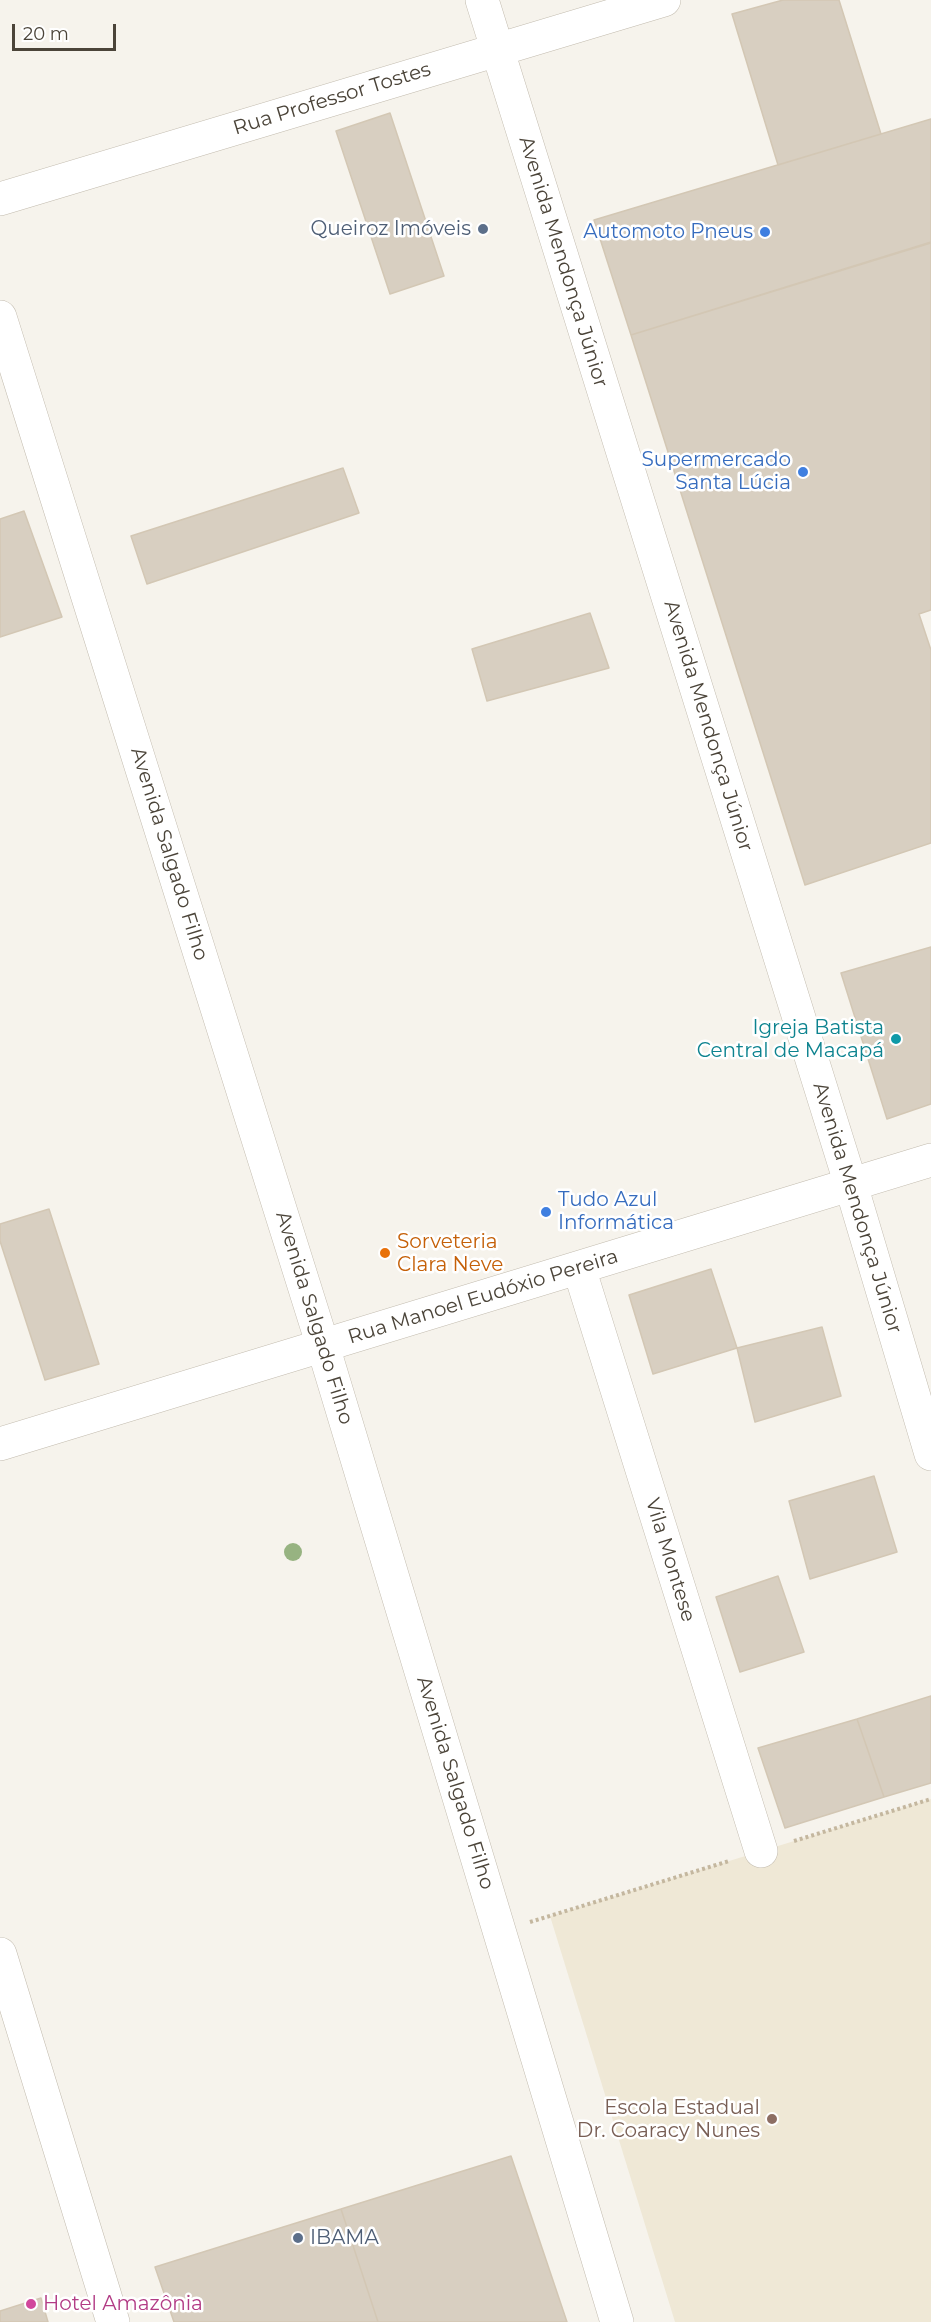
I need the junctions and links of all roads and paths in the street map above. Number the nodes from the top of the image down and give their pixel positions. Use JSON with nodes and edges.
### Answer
{"nodes":[{"id":1,"x":482,"y":0,"type":"edge"},
{"id":2,"x":664,"y":0,"type":"edge"},
{"id":3,"x":497,"y":49,"type":"junction"},
{"id":4,"x":0,"y":199,"type":"edge"},
{"id":5,"x":0,"y":317,"type":"edge"},
{"id":6,"x":931,"y":1160,"type":"edge"},
{"id":7,"x":851,"y":1185,"type":"junction"},
{"id":8,"x":579,"y":1268,"type":"junction"},
{"id":9,"x":323,"y":1346,"type":"junction"},
{"id":10,"x":0,"y":1444,"type":"edge"},
{"id":11,"x":931,"y":1454,"type":"edge"},
{"id":12,"x":931,"y":1799,"type":"edge"},
{"id":13,"x":761,"y":1851,"type":"junction"},
{"id":14,"x":499,"y":1931,"type":"junction"},
{"id":15,"x":0,"y":1954,"type":"edge"},
{"id":16,"x":113,"y":2322,"type":"edge"},
{"id":17,"x":617,"y":2322,"type":"edge"}],
"edges":[{"from":1,"to":3,"type":"street","name":"Avenida Mendonça Júnior"},
{"from":2,"to":3,"type":"street","name":"Rua Professor Tostes"},
{"from":3,"to":4,"type":"street","name":"Rua Professor Tostes"},
{"from":3,"to":7,"type":"street","name":"Avenida Mendonça Júnior"},
{"from":5,"to":9,"type":"street","name":"Avenida Salgado Filho"},
{"from":6,"to":7,"type":"street","name":"Rua Manoel Eudóxio Pereira"},
{"from":7,"to":8,"type":"street","name":"Rua Manoel Eudóxio Pereira"},
{"from":7,"to":11,"type":"street","name":"Avenida Mendonça Júnior"},
{"from":8,"to":9,"type":"street","name":"Rua Manoel Eudóxio Pereira"},
{"from":8,"to":13,"type":"street","name":"Vila Montese"},
{"from":9,"to":10,"type":"street","name":"Rua Manoel Eudóxio Pereira"},
{"from":9,"to":14,"type":"street","name":"Avenida Salgado Filho"},
{"from":12,"to":13,"type":"path"},
{"from":13,"to":14,"type":"path"},
{"from":14,"to":17,"type":"street","name":"Avenida Salgado Filho"},
{"from":15,"to":16,"type":"street"}]}
